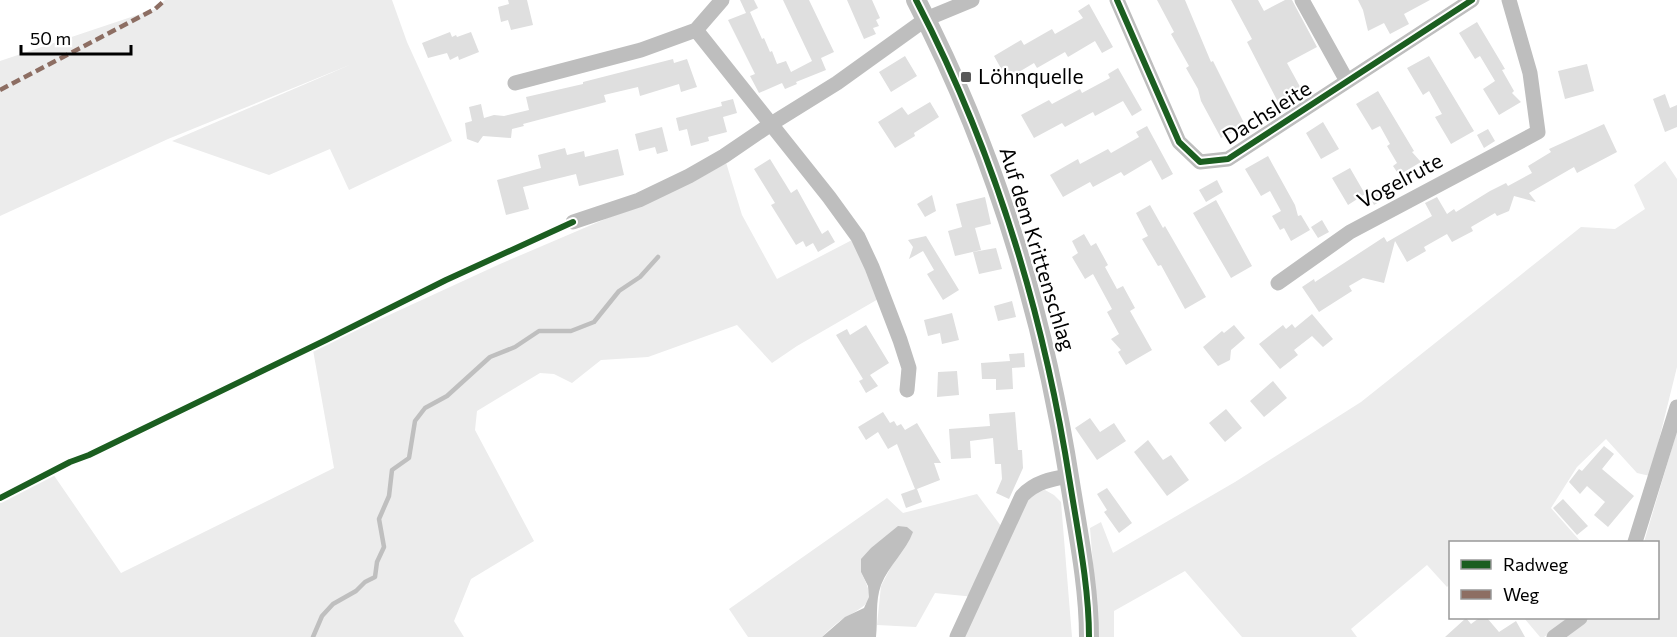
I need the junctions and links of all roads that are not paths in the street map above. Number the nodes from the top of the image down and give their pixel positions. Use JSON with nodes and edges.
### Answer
{"nodes":[{"id":1,"x":722,"y":0,"type":"edge"},
{"id":2,"x":916,"y":0,"type":"edge"},
{"id":3,"x":972,"y":0,"type":"edge"},
{"id":4,"x":1117,"y":0,"type":"edge"},
{"id":5,"x":1302,"y":0,"type":"edge"},
{"id":6,"x":1472,"y":0,"type":"edge"},
{"id":7,"x":1509,"y":0,"type":"edge"},
{"id":8,"x":926,"y":19,"type":"junction"},
{"id":9,"x":696,"y":30,"type":"junction"},
{"id":10,"x":1347,"y":81,"type":"junction"},
{"id":11,"x":514,"y":83,"type":"dead end"},
{"id":12,"x":771,"y":124,"type":"junction"},
{"id":13,"x":573,"y":222,"type":"dead end"},
{"id":14,"x":1278,"y":283,"type":"dead end"},
{"id":15,"x":907,"y":390,"type":"dead end"},
{"id":16,"x":1677,"y":407,"type":"edge"},
{"id":17,"x":1069,"y":476,"type":"junction"},
{"id":18,"x":1636,"y":541,"type":"edge"},
{"id":19,"x":1579,"y":619,"type":"edge"},
{"id":20,"x":957,"y":637,"type":"edge"},
{"id":21,"x":1089,"y":637,"type":"edge"},
{"id":22,"x":1554,"y":637,"type":"edge"}],
"edges":[{"from":1,"to":9,"type":"street"},
{"from":2,"to":8,"type":"street","name":"Auf dem Krittenschlag"},
{"from":3,"to":8,"type":"street"},
{"from":4,"to":10,"type":"street","name":"Dachsleite"},
{"from":5,"to":10,"type":"street"},
{"from":6,"to":10,"type":"street","name":"Dachsleite"},
{"from":7,"to":14,"type":"street","name":"Vogelrute"},
{"from":8,"to":12,"type":"street"},
{"from":8,"to":17,"type":"street","name":"Auf dem Krittenschlag"},
{"from":9,"to":11,"type":"street"},
{"from":9,"to":12,"type":"street"},
{"from":12,"to":13,"type":"street"},
{"from":12,"to":15,"type":"street"},
{"from":16,"to":18,"type":"street"},
{"from":17,"to":20,"type":"street"},
{"from":17,"to":21,"type":"street","name":"Auf dem Krittenschlag"},
{"from":19,"to":22,"type":"street"}]}
